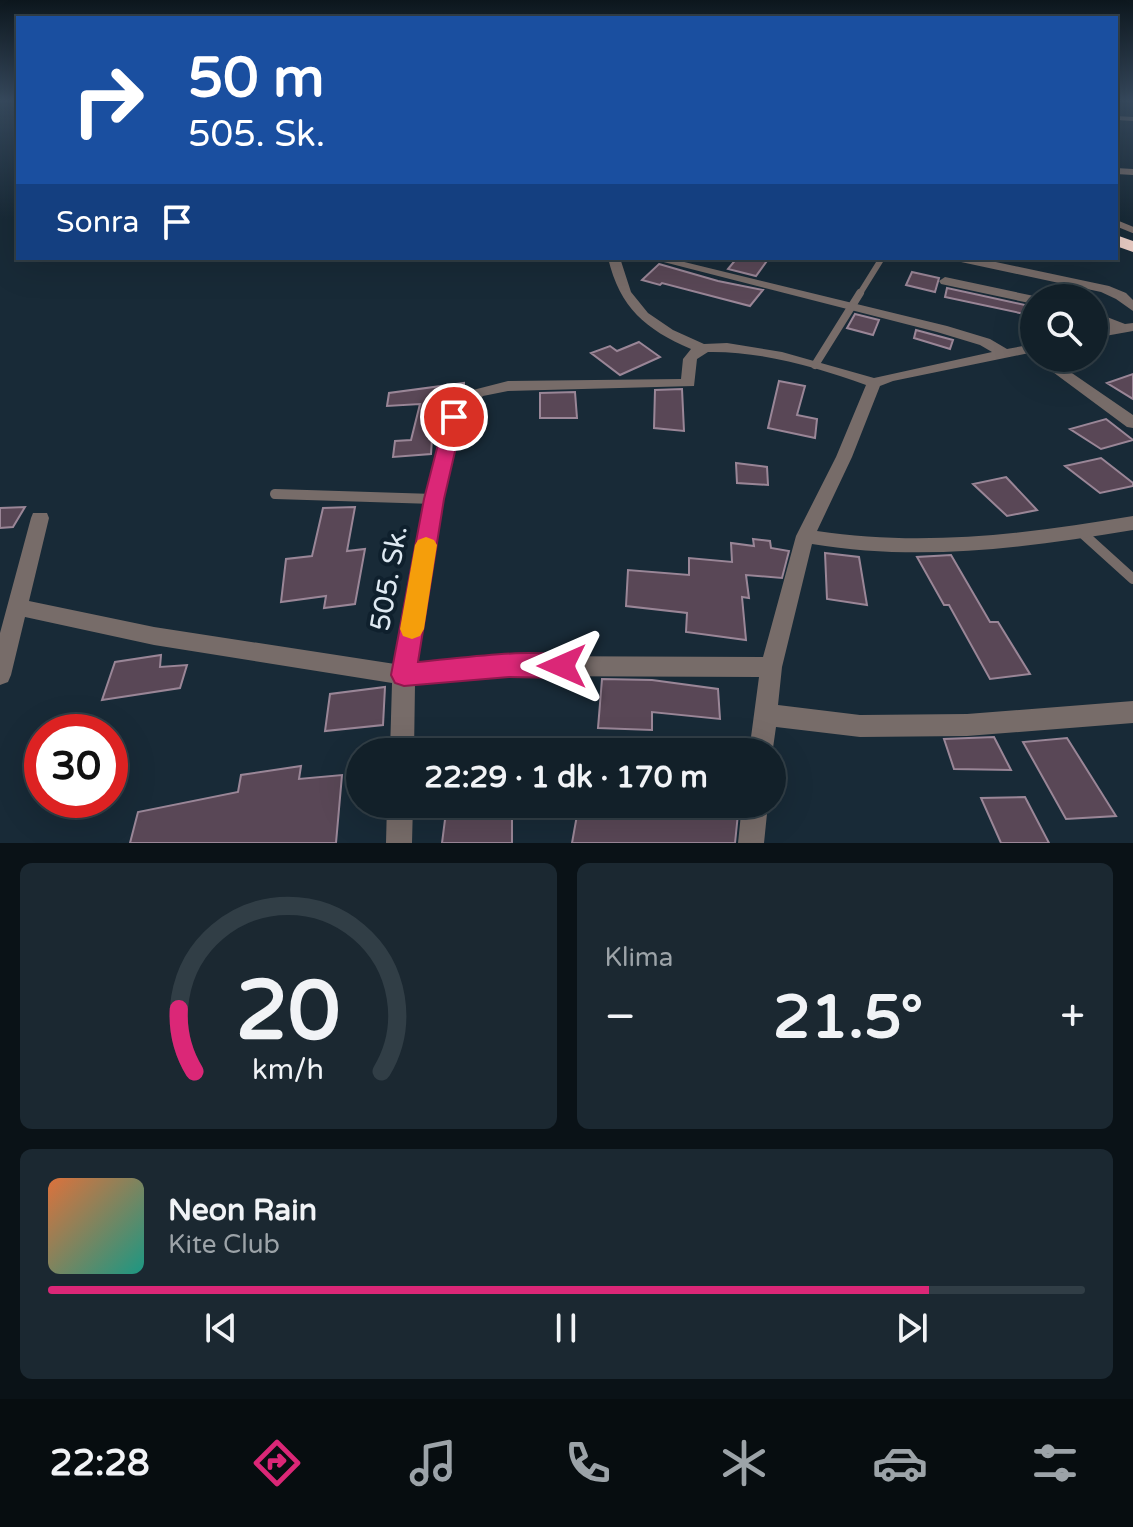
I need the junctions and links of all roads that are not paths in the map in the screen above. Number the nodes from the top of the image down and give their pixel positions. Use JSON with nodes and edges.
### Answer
{"nodes":[{"id":1,"x":614,"y":260,"type":"edge"},
{"id":2,"x":662,"y":260,"type":"edge"},
{"id":3,"x":881,"y":260,"type":"edge"},
{"id":4,"x":970,"y":260,"type":"edge"},
{"id":5,"x":945,"y":281,"type":"dead end"},
{"id":6,"x":1020,"y":297,"type":"edge"},
{"id":7,"x":851,"y":306,"type":"junction"},
{"id":8,"x":1133,"y":307,"type":"edge"},
{"id":9,"x":1108,"y":321,"type":"edge"},
{"id":10,"x":1127,"y":327,"type":"edge"},
{"id":11,"x":700,"y":348,"type":"junction"},
{"id":12,"x":1020,"y":352,"type":"edge"},
{"id":13,"x":1003,"y":353,"type":"junction"},
{"id":14,"x":815,"y":365,"type":"junction"},
{"id":15,"x":1063,"y":372,"type":"edge"},
{"id":16,"x":874,"y":383,"type":"junction"},
{"id":17,"x":1133,"y":423,"type":"edge"},
{"id":18,"x":275,"y":494,"type":"dead end"},
{"id":19,"x":434,"y":499,"type":"junction"},
{"id":20,"x":40,"y":518,"type":"dead end"},
{"id":21,"x":1133,"y":523,"type":"edge"},
{"id":22,"x":1081,"y":532,"type":"junction"},
{"id":23,"x":805,"y":536,"type":"junction"},
{"id":24,"x":1133,"y":579,"type":"edge"},
{"id":25,"x":17,"y":607,"type":"junction"},
{"id":26,"x":771,"y":667,"type":"junction"},
{"id":27,"x":0,"y":675,"type":"edge"},
{"id":28,"x":404,"y":675,"type":"junction"},
{"id":29,"x":1133,"y":712,"type":"edge"},
{"id":30,"x":764,"y":714,"type":"junction"},
{"id":31,"x":402,"y":738,"type":"edge"},
{"id":32,"x":762,"y":738,"type":"edge"},
{"id":33,"x":400,"y":818,"type":"edge"},
{"id":34,"x":754,"y":818,"type":"edge"},
{"id":35,"x":399,"y":843,"type":"edge"},
{"id":36,"x":751,"y":843,"type":"edge"}],
"edges":[{"from":1,"to":11,"type":"street"},
{"from":2,"to":7,"type":"street"},
{"from":3,"to":7,"type":"lane"},
{"from":4,"to":8,"type":"street"},
{"from":5,"to":6,"type":"street"},
{"from":7,"to":13,"type":"street"},
{"from":7,"to":14,"type":"lane"},
{"from":9,"to":10,"type":"street"},
{"from":11,"to":14,"type":"street"},
{"from":11,"to":19,"type":"street","name":"505. Sk."},
{"from":12,"to":13,"type":"street"},
{"from":13,"to":16,"type":"street"},
{"from":14,"to":16,"type":"street"},
{"from":15,"to":17,"type":"street"},
{"from":16,"to":23,"type":"street"},
{"from":18,"to":19,"type":"lane"},
{"from":19,"to":28,"type":"street","name":"505. Sk."},
{"from":20,"to":25,"type":"street"},
{"from":21,"to":22,"type":"street"},
{"from":22,"to":23,"type":"street"},
{"from":22,"to":24,"type":"lane"},
{"from":23,"to":26,"type":"street"},
{"from":25,"to":27,"type":"street"},
{"from":25,"to":28,"type":"street"},
{"from":26,"to":28,"type":"street"},
{"from":26,"to":30,"type":"street"},
{"from":28,"to":31,"type":"street","name":"505. Sk."},
{"from":29,"to":30,"type":"street"},
{"from":30,"to":32,"type":"street"},
{"from":33,"to":35,"type":"street"},
{"from":34,"to":36,"type":"street"}]}
